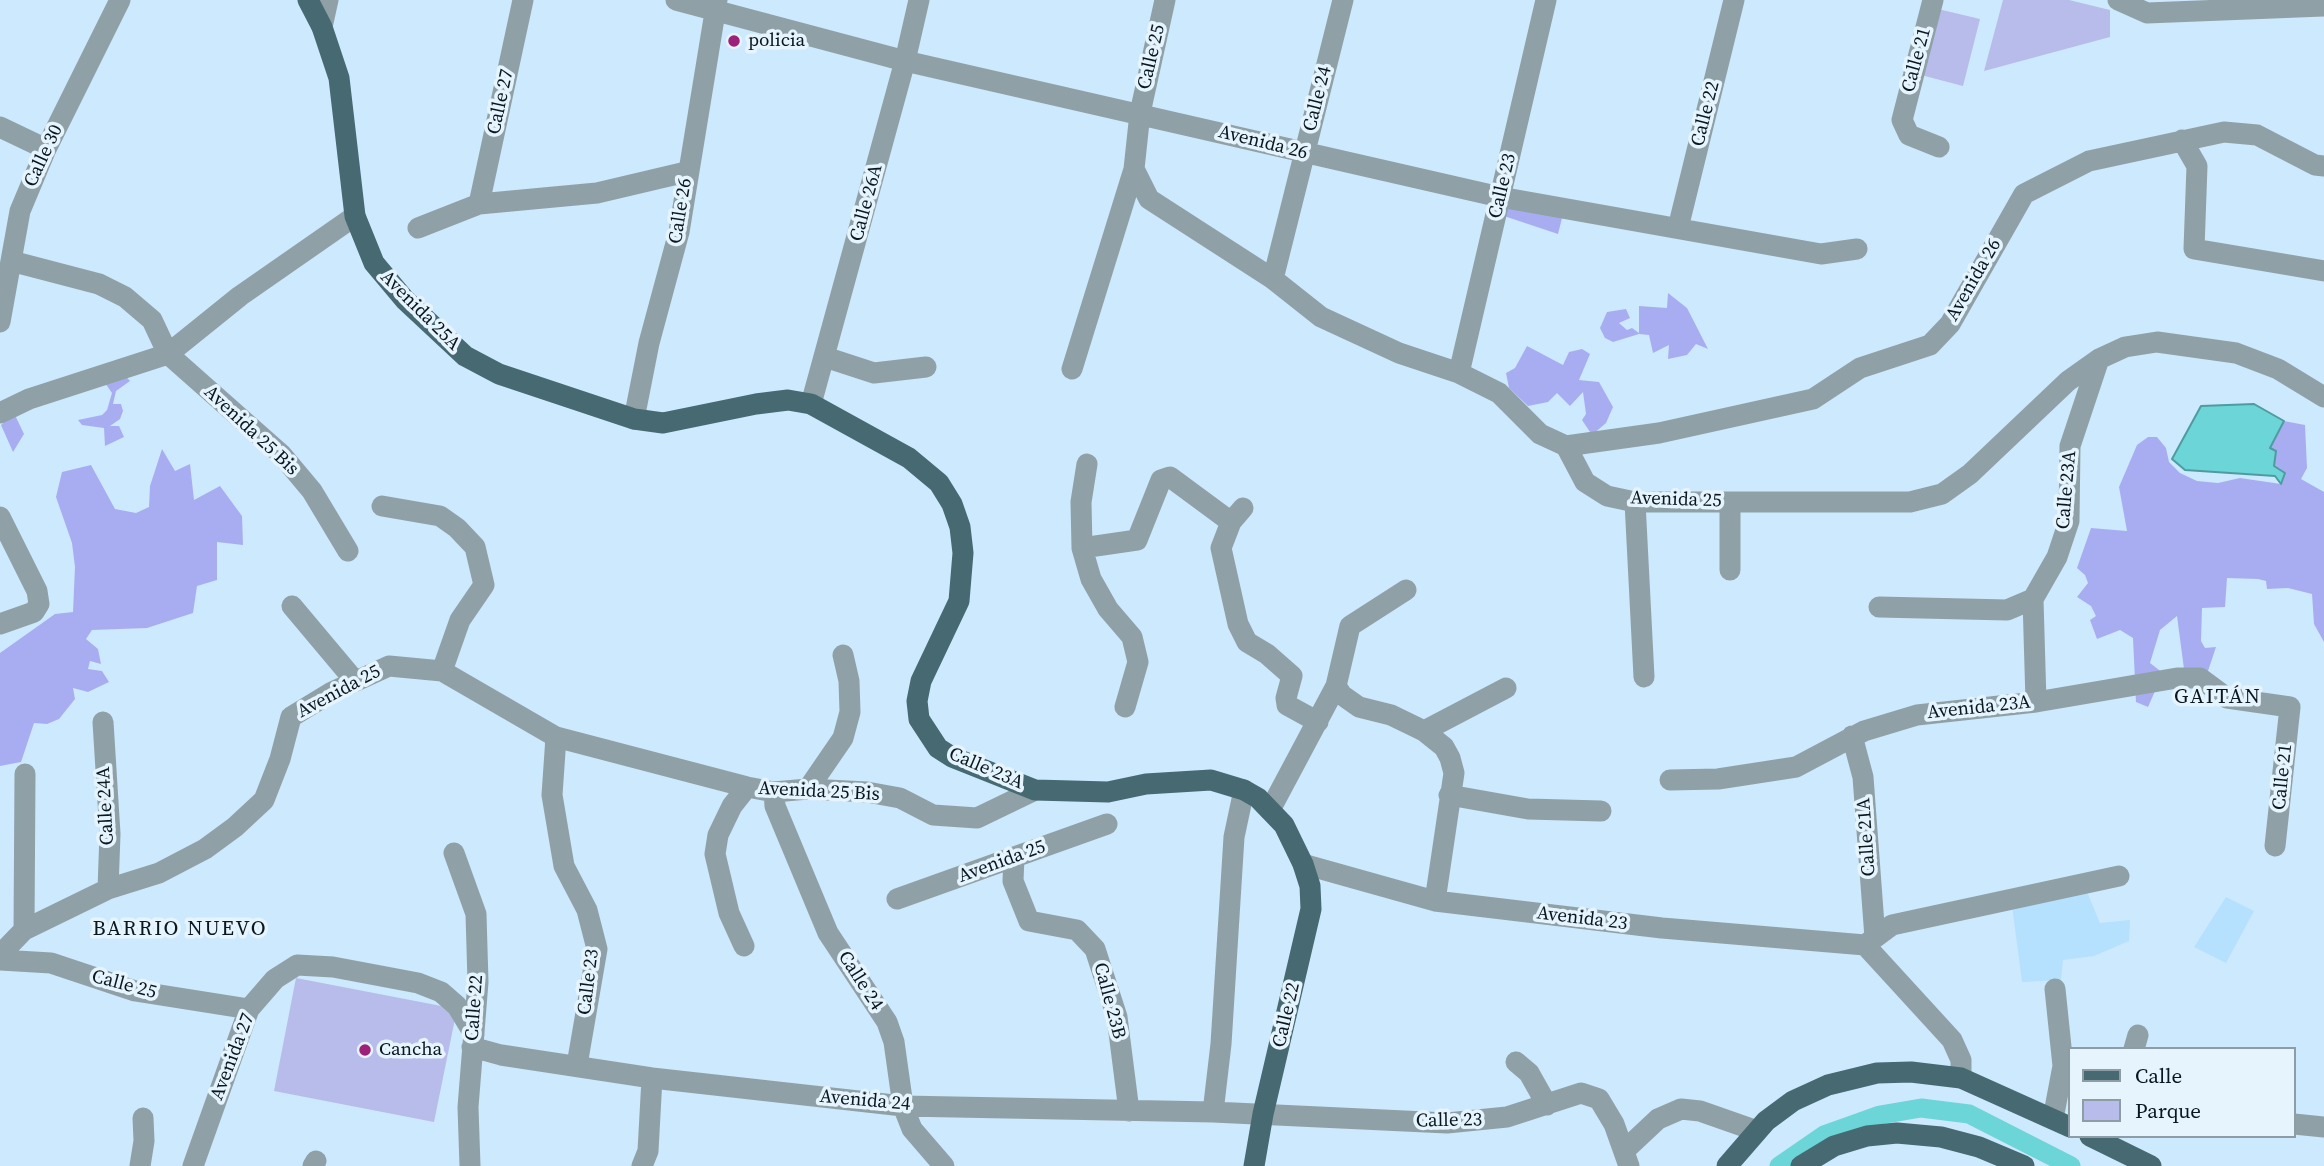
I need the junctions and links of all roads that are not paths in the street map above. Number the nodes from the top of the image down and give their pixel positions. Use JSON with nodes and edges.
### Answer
{"nodes":[{"id":1,"x":120,"y":0,"type":"edge"},
{"id":2,"x":308,"y":0,"type":"edge"},
{"id":3,"x":328,"y":0,"type":"edge"},
{"id":4,"x":523,"y":0,"type":"edge"},
{"id":5,"x":676,"y":0,"type":"edge"},
{"id":6,"x":919,"y":0,"type":"edge"},
{"id":7,"x":1166,"y":0,"type":"edge"},
{"id":8,"x":1343,"y":0,"type":"edge"},
{"id":9,"x":1546,"y":0,"type":"edge"},
{"id":10,"x":1734,"y":0,"type":"edge"},
{"id":11,"x":1933,"y":0,"type":"edge"},
{"id":12,"x":2118,"y":0,"type":"edge"},
{"id":13,"x":716,"y":5,"type":"edge"},
{"id":14,"x":2324,"y":6,"type":"edge"},
{"id":15,"x":323,"y":27,"type":"junction"},
{"id":16,"x":905,"y":61,"type":"junction"},
{"id":17,"x":1140,"y":113,"type":"junction"},
{"id":18,"x":0,"y":127,"type":"edge"},
{"id":19,"x":2182,"y":140,"type":"junction"},
{"id":20,"x":1939,"y":147,"type":"dead end"},
{"id":21,"x":46,"y":149,"type":"junction"},
{"id":22,"x":1304,"y":153,"type":"junction"},
{"id":23,"x":2324,"y":166,"type":"edge"},
{"id":24,"x":1135,"y":169,"type":"junction"},
{"id":25,"x":686,"y":172,"type":"junction"},
{"id":26,"x":1500,"y":197,"type":"junction"},
{"id":27,"x":479,"y":204,"type":"junction"},
{"id":28,"x":355,"y":216,"type":"junction"},
{"id":29,"x":418,"y":228,"type":"dead end"},
{"id":30,"x":1678,"y":228,"type":"junction"},
{"id":31,"x":1857,"y":249,"type":"dead end"},
{"id":32,"x":11,"y":261,"type":"junction"},
{"id":33,"x":2324,"y":271,"type":"edge"},
{"id":34,"x":1273,"y":279,"type":"junction"},
{"id":35,"x":0,"y":322,"type":"edge"},
{"id":36,"x":168,"y":354,"type":"junction"},
{"id":37,"x":825,"y":357,"type":"junction"},
{"id":38,"x":2099,"y":359,"type":"junction"},
{"id":39,"x":926,"y":367,"type":"dead end"},
{"id":40,"x":1072,"y":369,"type":"dead end"},
{"id":41,"x":1459,"y":373,"type":"junction"},
{"id":42,"x":2324,"y":397,"type":"edge"},
{"id":43,"x":811,"y":404,"type":"junction"},
{"id":44,"x":0,"y":414,"type":"edge"},
{"id":45,"x":634,"y":419,"type":"junction"},
{"id":46,"x":1566,"y":446,"type":"junction"},
{"id":47,"x":1087,"y":464,"type":"dead end"},
{"id":48,"x":1635,"y":502,"type":"junction"},
{"id":49,"x":1730,"y":502,"type":"junction"},
{"id":50,"x":382,"y":506,"type":"dead end"},
{"id":51,"x":0,"y":517,"type":"edge"},
{"id":52,"x":1082,"y":548,"type":"junction"},
{"id":53,"x":348,"y":551,"type":"dead end"},
{"id":54,"x":1730,"y":570,"type":"dead end"},
{"id":55,"x":1406,"y":590,"type":"dead end"},
{"id":56,"x":2033,"y":599,"type":"junction"},
{"id":57,"x":292,"y":607,"type":"dead end"},
{"id":58,"x":1879,"y":607,"type":"dead end"},
{"id":59,"x":0,"y":624,"type":"edge"},
{"id":60,"x":843,"y":655,"type":"dead end"},
{"id":61,"x":442,"y":671,"type":"junction"},
{"id":62,"x":1644,"y":677,"type":"dead end"},
{"id":63,"x":355,"y":681,"type":"junction"},
{"id":64,"x":1336,"y":686,"type":"junction"},
{"id":65,"x":1506,"y":688,"type":"dead end"},
{"id":66,"x":2036,"y":702,"type":"junction"},
{"id":67,"x":1125,"y":707,"type":"dead end"},
{"id":68,"x":2290,"y":708,"type":"joint"},
{"id":69,"x":103,"y":722,"type":"dead end"},
{"id":70,"x":1318,"y":722,"type":"junction"},
{"id":71,"x":1424,"y":731,"type":"junction"},
{"id":72,"x":1852,"y":736,"type":"junction"},
{"id":73,"x":556,"y":737,"type":"junction"},
{"id":74,"x":25,"y":774,"type":"dead end"},
{"id":75,"x":1670,"y":780,"type":"dead end"},
{"id":76,"x":747,"y":787,"type":"junction"},
{"id":77,"x":808,"y":789,"type":"junction"},
{"id":78,"x":1035,"y":790,"type":"junction"},
{"id":79,"x":1244,"y":790,"type":"junction"},
{"id":80,"x":774,"y":792,"type":"junction"},
{"id":81,"x":1449,"y":795,"type":"junction"},
{"id":82,"x":1270,"y":810,"type":"junction"},
{"id":83,"x":1601,"y":811,"type":"dead end"},
{"id":84,"x":1107,"y":824,"type":"dead end"},
{"id":85,"x":2275,"y":846,"type":"dead end"},
{"id":86,"x":454,"y":853,"type":"dead end"},
{"id":87,"x":1014,"y":857,"type":"junction"},
{"id":88,"x":1303,"y":864,"type":"junction"},
{"id":89,"x":2119,"y":876,"type":"dead end"},
{"id":90,"x":108,"y":889,"type":"junction"},
{"id":91,"x":897,"y":899,"type":"dead end"},
{"id":92,"x":1435,"y":901,"type":"junction"},
{"id":93,"x":24,"y":930,"type":"junction"},
{"id":94,"x":1870,"y":942,"type":"junction"},
{"id":95,"x":744,"y":946,"type":"dead end"},
{"id":96,"x":0,"y":958,"type":"edge"},
{"id":97,"x":2055,"y":989,"type":"dead end"},
{"id":98,"x":249,"y":1009,"type":"junction"},
{"id":99,"x":473,"y":1041,"type":"junction"},
{"id":100,"x":1516,"y":1062,"type":"dead end"},
{"id":101,"x":577,"y":1065,"type":"junction"},
{"id":102,"x":652,"y":1078,"type":"junction"},
{"id":103,"x":1961,"y":1078,"type":"junction"},
{"id":104,"x":1547,"y":1105,"type":"junction"},
{"id":105,"x":903,"y":1106,"type":"junction"},
{"id":106,"x":1129,"y":1111,"type":"junction"},
{"id":107,"x":1213,"y":1112,"type":"junction"},
{"id":108,"x":1263,"y":1114,"type":"junction"},
{"id":109,"x":143,"y":1118,"type":"dead end"},
{"id":110,"x":2062,"y":1123,"type":"edge"},
{"id":111,"x":2296,"y":1124,"type":"edge"},
{"id":112,"x":2324,"y":1127,"type":"edge"},
{"id":113,"x":1757,"y":1131,"type":"junction"},
{"id":114,"x":2100,"y":1138,"type":"edge"},
{"id":115,"x":1628,"y":1158,"type":"edge"},
{"id":116,"x":140,"y":1166,"type":"edge"},
{"id":117,"x":194,"y":1166,"type":"edge"},
{"id":118,"x":470,"y":1166,"type":"edge"},
{"id":119,"x":642,"y":1166,"type":"edge"},
{"id":120,"x":944,"y":1166,"type":"edge"},
{"id":121,"x":1254,"y":1166,"type":"edge"},
{"id":122,"x":1727,"y":1166,"type":"edge"},
{"id":123,"x":1801,"y":1166,"type":"edge"},
{"id":124,"x":2024,"y":1166,"type":"edge"},
{"id":125,"x":2151,"y":1166,"type":"edge"}],
"edges":[{"from":1,"to":21,"type":"street","name":"Calle 30"},
{"from":2,"to":15,"type":"main road","name":"Avenida 25A"},
{"from":3,"to":15,"type":"street"},
{"from":4,"to":27,"type":"street","name":"Calle 27"},
{"from":5,"to":13,"type":"street","name":"Avenida 26"},
{"from":6,"to":16,"type":"street","name":"Calle 26A"},
{"from":7,"to":17,"type":"street","name":"Calle 25"},
{"from":8,"to":22,"type":"street","name":"Calle 24"},
{"from":9,"to":26,"type":"street","name":"Calle 23"},
{"from":10,"to":30,"type":"street","name":"Calle 22"},
{"from":11,"to":20,"type":"street","name":"Calle 21"},
{"from":12,"to":14,"type":"street"},
{"from":13,"to":16,"type":"street","name":"Avenida 26"},
{"from":13,"to":25,"type":"street","name":"Calle 26"},
{"from":15,"to":28,"type":"main road","name":"Avenida 25A"},
{"from":16,"to":17,"type":"street","name":"Avenida 26"},
{"from":16,"to":37,"type":"street","name":"Calle 26A"},
{"from":17,"to":22,"type":"street","name":"Avenida 26"},
{"from":17,"to":24,"type":"street"},
{"from":18,"to":21,"type":"street"},
{"from":19,"to":23,"type":"street","name":"Avenida 26"},
{"from":19,"to":33,"type":"street"},
{"from":19,"to":46,"type":"street","name":"Avenida 26"},
{"from":21,"to":32,"type":"street","name":"Calle 30"},
{"from":22,"to":26,"type":"street","name":"Avenida 26"},
{"from":22,"to":34,"type":"street","name":"Calle 24"},
{"from":24,"to":34,"type":"street"},
{"from":24,"to":40,"type":"street"},
{"from":25,"to":27,"type":"street"},
{"from":25,"to":45,"type":"street","name":"Calle 26"},
{"from":26,"to":30,"type":"street","name":"Avenida 26"},
{"from":26,"to":41,"type":"street","name":"Calle 23"},
{"from":27,"to":29,"type":"street"},
{"from":28,"to":36,"type":"street"},
{"from":28,"to":45,"type":"main road","name":"Avenida 25A"},
{"from":30,"to":31,"type":"street","name":"Avenida 26"},
{"from":32,"to":35,"type":"street","name":"Calle 30"},
{"from":32,"to":36,"type":"street"},
{"from":34,"to":41,"type":"street"},
{"from":36,"to":44,"type":"street"},
{"from":36,"to":53,"type":"street","name":"Avenida 25 Bis"},
{"from":37,"to":39,"type":"street"},
{"from":37,"to":43,"type":"street","name":"Calle 26A"},
{"from":38,"to":42,"type":"street","name":"Avenida 25"},
{"from":38,"to":49,"type":"street","name":"Avenida 25"},
{"from":38,"to":56,"type":"street","name":"Calle 23A"},
{"from":41,"to":46,"type":"street"},
{"from":43,"to":45,"type":"main road","name":"Avenida 25A"},
{"from":43,"to":78,"type":"main road","name":"Calle 23A"},
{"from":46,"to":48,"type":"street","name":"Avenida 25"},
{"from":47,"to":52,"type":"street"},
{"from":48,"to":49,"type":"street","name":"Avenida 25"},
{"from":48,"to":62,"type":"street"},
{"from":49,"to":54,"type":"street"},
{"from":50,"to":61,"type":"street"},
{"from":51,"to":59,"type":"street"},
{"from":52,"to":67,"type":"street"},
{"from":52,"to":70,"type":"street"},
{"from":55,"to":64,"type":"street"},
{"from":56,"to":58,"type":"street"},
{"from":56,"to":66,"type":"street"},
{"from":57,"to":63,"type":"street"},
{"from":60,"to":77,"type":"street"},
{"from":61,"to":63,"type":"street","name":"Avenida 25"},
{"from":61,"to":73,"type":"street","name":"Avenida 25"},
{"from":63,"to":90,"type":"street","name":"Avenida 25"},
{"from":64,"to":70,"type":"street"},
{"from":64,"to":71,"type":"street"},
{"from":65,"to":71,"type":"street"},
{"from":66,"to":68,"type":"street","name":"Avenida 23A"},
{"from":66,"to":72,"type":"street","name":"Avenida 23A"},
{"from":68,"to":85,"type":"street","name":"Calle 21"},
{"from":69,"to":90,"type":"street","name":"Calle 24A"},
{"from":70,"to":82,"type":"street"},
{"from":71,"to":81,"type":"street"},
{"from":72,"to":75,"type":"street","name":"Avenida 23A"},
{"from":72,"to":94,"type":"street","name":"Calle 21A"},
{"from":73,"to":76,"type":"street","name":"Avenida 25 Bis"},
{"from":73,"to":101,"type":"street","name":"Calle 23"},
{"from":74,"to":93,"type":"street"},
{"from":76,"to":80,"type":"street","name":"Avenida 25 Bis"},
{"from":76,"to":95,"type":"street"},
{"from":77,"to":78,"type":"street","name":"Avenida 25 Bis"},
{"from":77,"to":80,"type":"street","name":"Avenida 25 Bis"},
{"from":78,"to":79,"type":"main road","name":"Calle 23A"},
{"from":79,"to":82,"type":"main road","name":"Calle 23A"},
{"from":79,"to":107,"type":"street"},
{"from":80,"to":105,"type":"street","name":"Calle 24"},
{"from":81,"to":83,"type":"street"},
{"from":81,"to":92,"type":"street"},
{"from":82,"to":88,"type":"main road","name":"Calle 23A"},
{"from":84,"to":87,"type":"street","name":"Avenida 25"},
{"from":86,"to":99,"type":"street","name":"Calle 22"},
{"from":87,"to":91,"type":"street","name":"Avenida 25"},
{"from":87,"to":106,"type":"street","name":"Calle 23B"},
{"from":88,"to":92,"type":"street","name":"Avenida 23"},
{"from":88,"to":108,"type":"main road","name":"Calle 22"},
{"from":89,"to":94,"type":"street"},
{"from":90,"to":93,"type":"street","name":"Avenida 25"},
{"from":92,"to":94,"type":"street","name":"Avenida 23"},
{"from":93,"to":96,"type":"street","name":"Avenida 25"},
{"from":94,"to":103,"type":"street"},
{"from":96,"to":98,"type":"street","name":"Calle 25"},
{"from":97,"to":110,"type":"street"},
{"from":98,"to":99,"type":"street","name":"Avenida 27"},
{"from":98,"to":117,"type":"street","name":"Avenida 27"},
{"from":99,"to":101,"type":"street","name":"Avenida 24"},
{"from":99,"to":118,"type":"street","name":"Calle 22"},
{"from":100,"to":104,"type":"street"},
{"from":101,"to":102,"type":"street","name":"Avenida 24"},
{"from":102,"to":105,"type":"street","name":"Avenida 24"},
{"from":102,"to":119,"type":"street"},
{"from":103,"to":110,"type":"main road"},
{"from":103,"to":113,"type":"main road"},
{"from":104,"to":108,"type":"street","name":"Calle 23"},
{"from":104,"to":115,"type":"street","name":"Calle 23"},
{"from":105,"to":106,"type":"street","name":"Avenida 24"},
{"from":105,"to":120,"type":"street","name":"Calle 24"},
{"from":106,"to":107,"type":"street","name":"Avenida 24"},
{"from":107,"to":108,"type":"street","name":"Avenida 24"},
{"from":108,"to":121,"type":"main road","name":"Calle 22"},
{"from":109,"to":116,"type":"street"},
{"from":111,"to":112,"type":"street"},
{"from":113,"to":115,"type":"street"},
{"from":113,"to":122,"type":"main road"},
{"from":114,"to":125,"type":"main road"},
{"from":123,"to":124,"type":"main road"}]}
